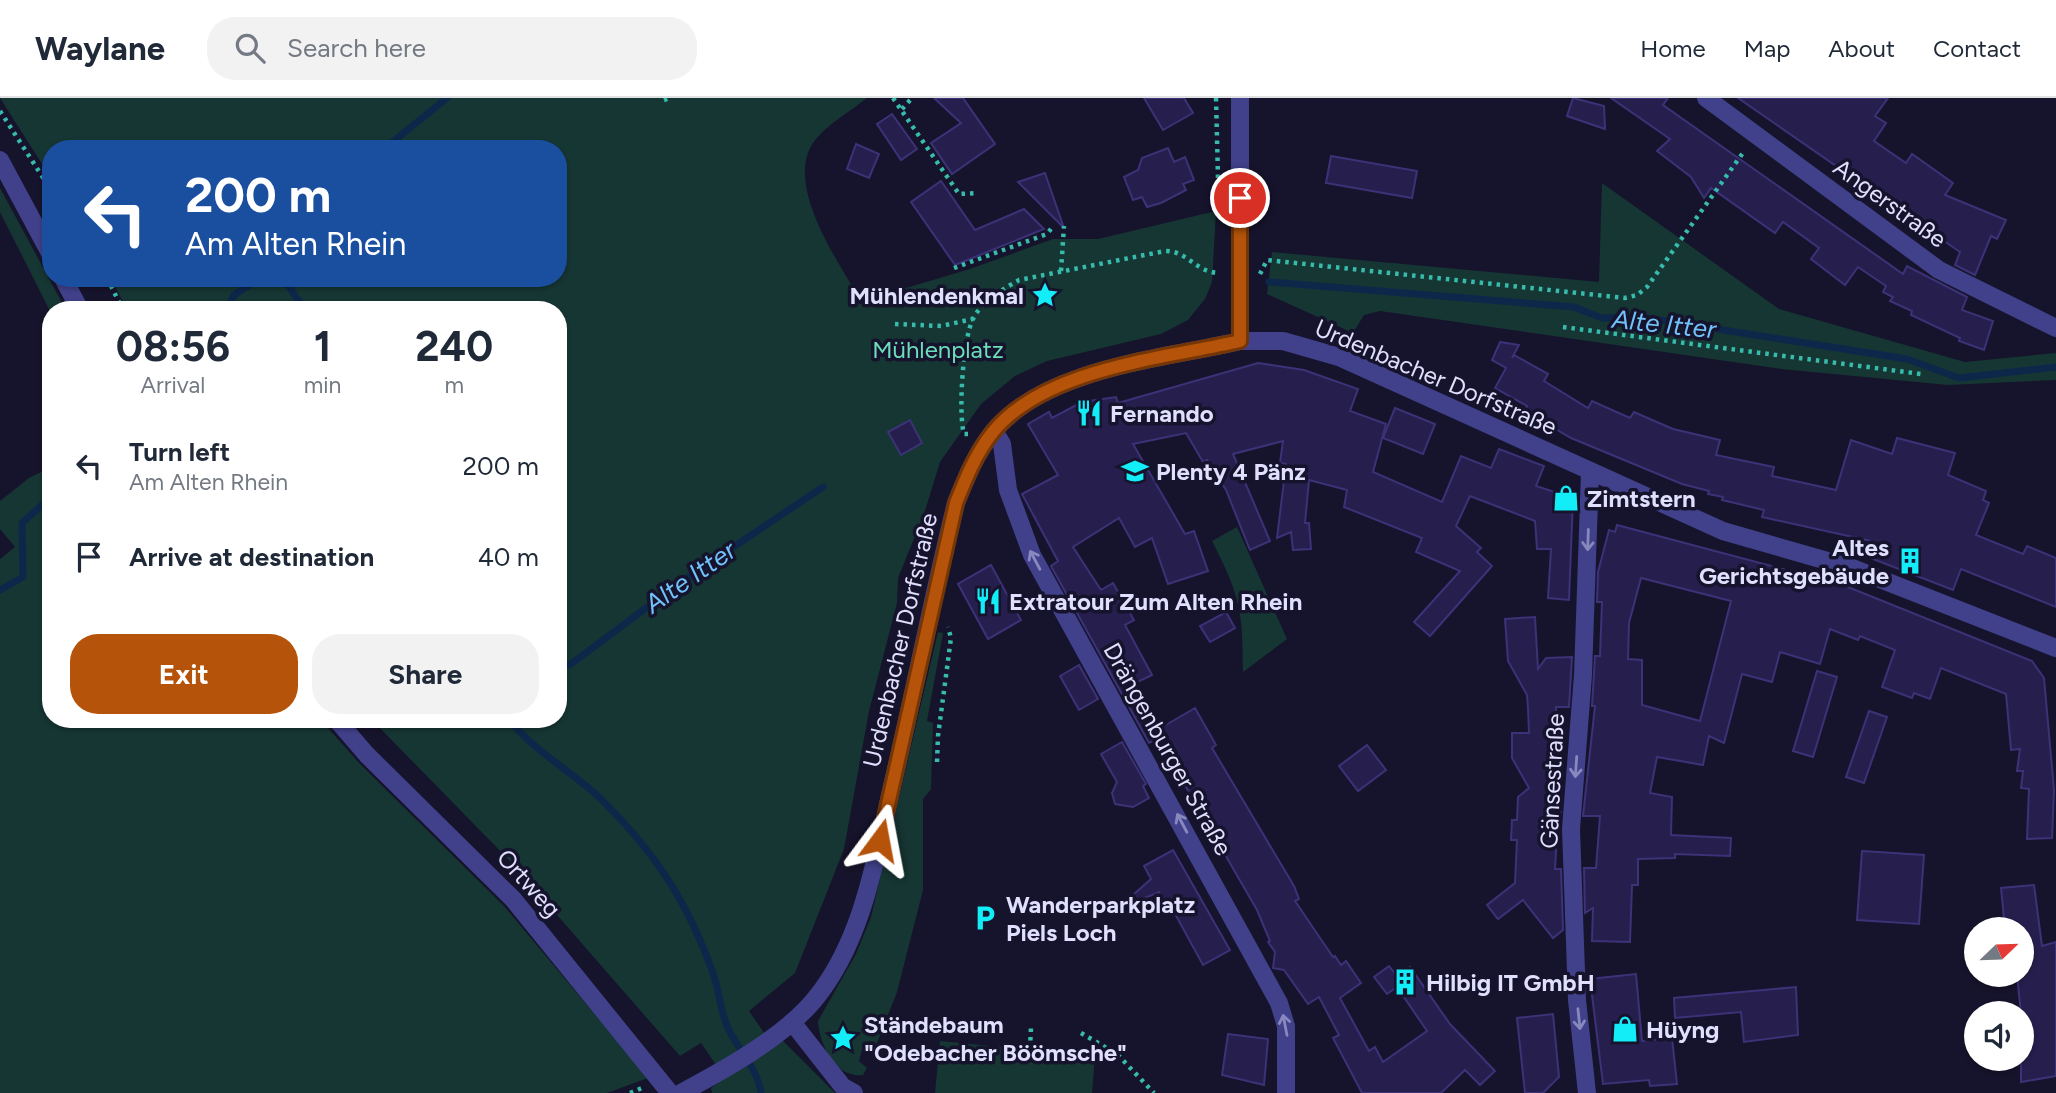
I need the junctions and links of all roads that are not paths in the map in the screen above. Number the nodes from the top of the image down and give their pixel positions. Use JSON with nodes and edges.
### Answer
{"nodes":[{"id":1,"x":1240,"y":98,"type":"edge"},
{"id":2,"x":1706,"y":98,"type":"edge"},
{"id":3,"x":0,"y":160,"type":"edge"},
{"id":4,"x":42,"y":238,"type":"edge"},
{"id":5,"x":2056,"y":328,"type":"edge"},
{"id":6,"x":1240,"y":341,"type":"junction"},
{"id":7,"x":993,"y":431,"type":"junction"},
{"id":8,"x":1590,"y":472,"type":"junction"},
{"id":9,"x":2056,"y":648,"type":"edge"},
{"id":10,"x":2056,"y":654,"type":"edge"},
{"id":11,"x":344,"y":728,"type":"edge"},
{"id":12,"x":792,"y":1022,"type":"junction"},
{"id":13,"x":670,"y":1093,"type":"edge"},
{"id":14,"x":681,"y":1093,"type":"edge"},
{"id":15,"x":854,"y":1093,"type":"edge"},
{"id":16,"x":1286,"y":1093,"type":"edge"},
{"id":17,"x":1587,"y":1093,"type":"edge"}],
"edges":[{"from":1,"to":6,"type":"street"},
{"from":2,"to":5,"type":"street","name":"Angerstraße"},
{"from":3,"to":4,"type":"street"},
{"from":6,"to":7,"type":"street","name":"Urdenbacher Dorfstraße"},
{"from":6,"to":8,"type":"street","name":"Urdenbacher Dorfstraße"},
{"from":7,"to":12,"type":"street","name":"Urdenbacher Dorfstraße"},
{"from":16,"to":7,"type":"street","name":"Drängenburger Straße","one_way":true},
{"from":8,"to":9,"type":"street","name":"Urdenbacher Dorfstraße"},
{"from":8,"to":17,"type":"street","name":"Gänsestraße","one_way":true},
{"from":9,"to":10,"type":"street"},
{"from":11,"to":13,"type":"street","name":"Ortweg"},
{"from":12,"to":14,"type":"street","name":"Urdenbacher Dorfstraße"},
{"from":12,"to":15,"type":"street"}]}
